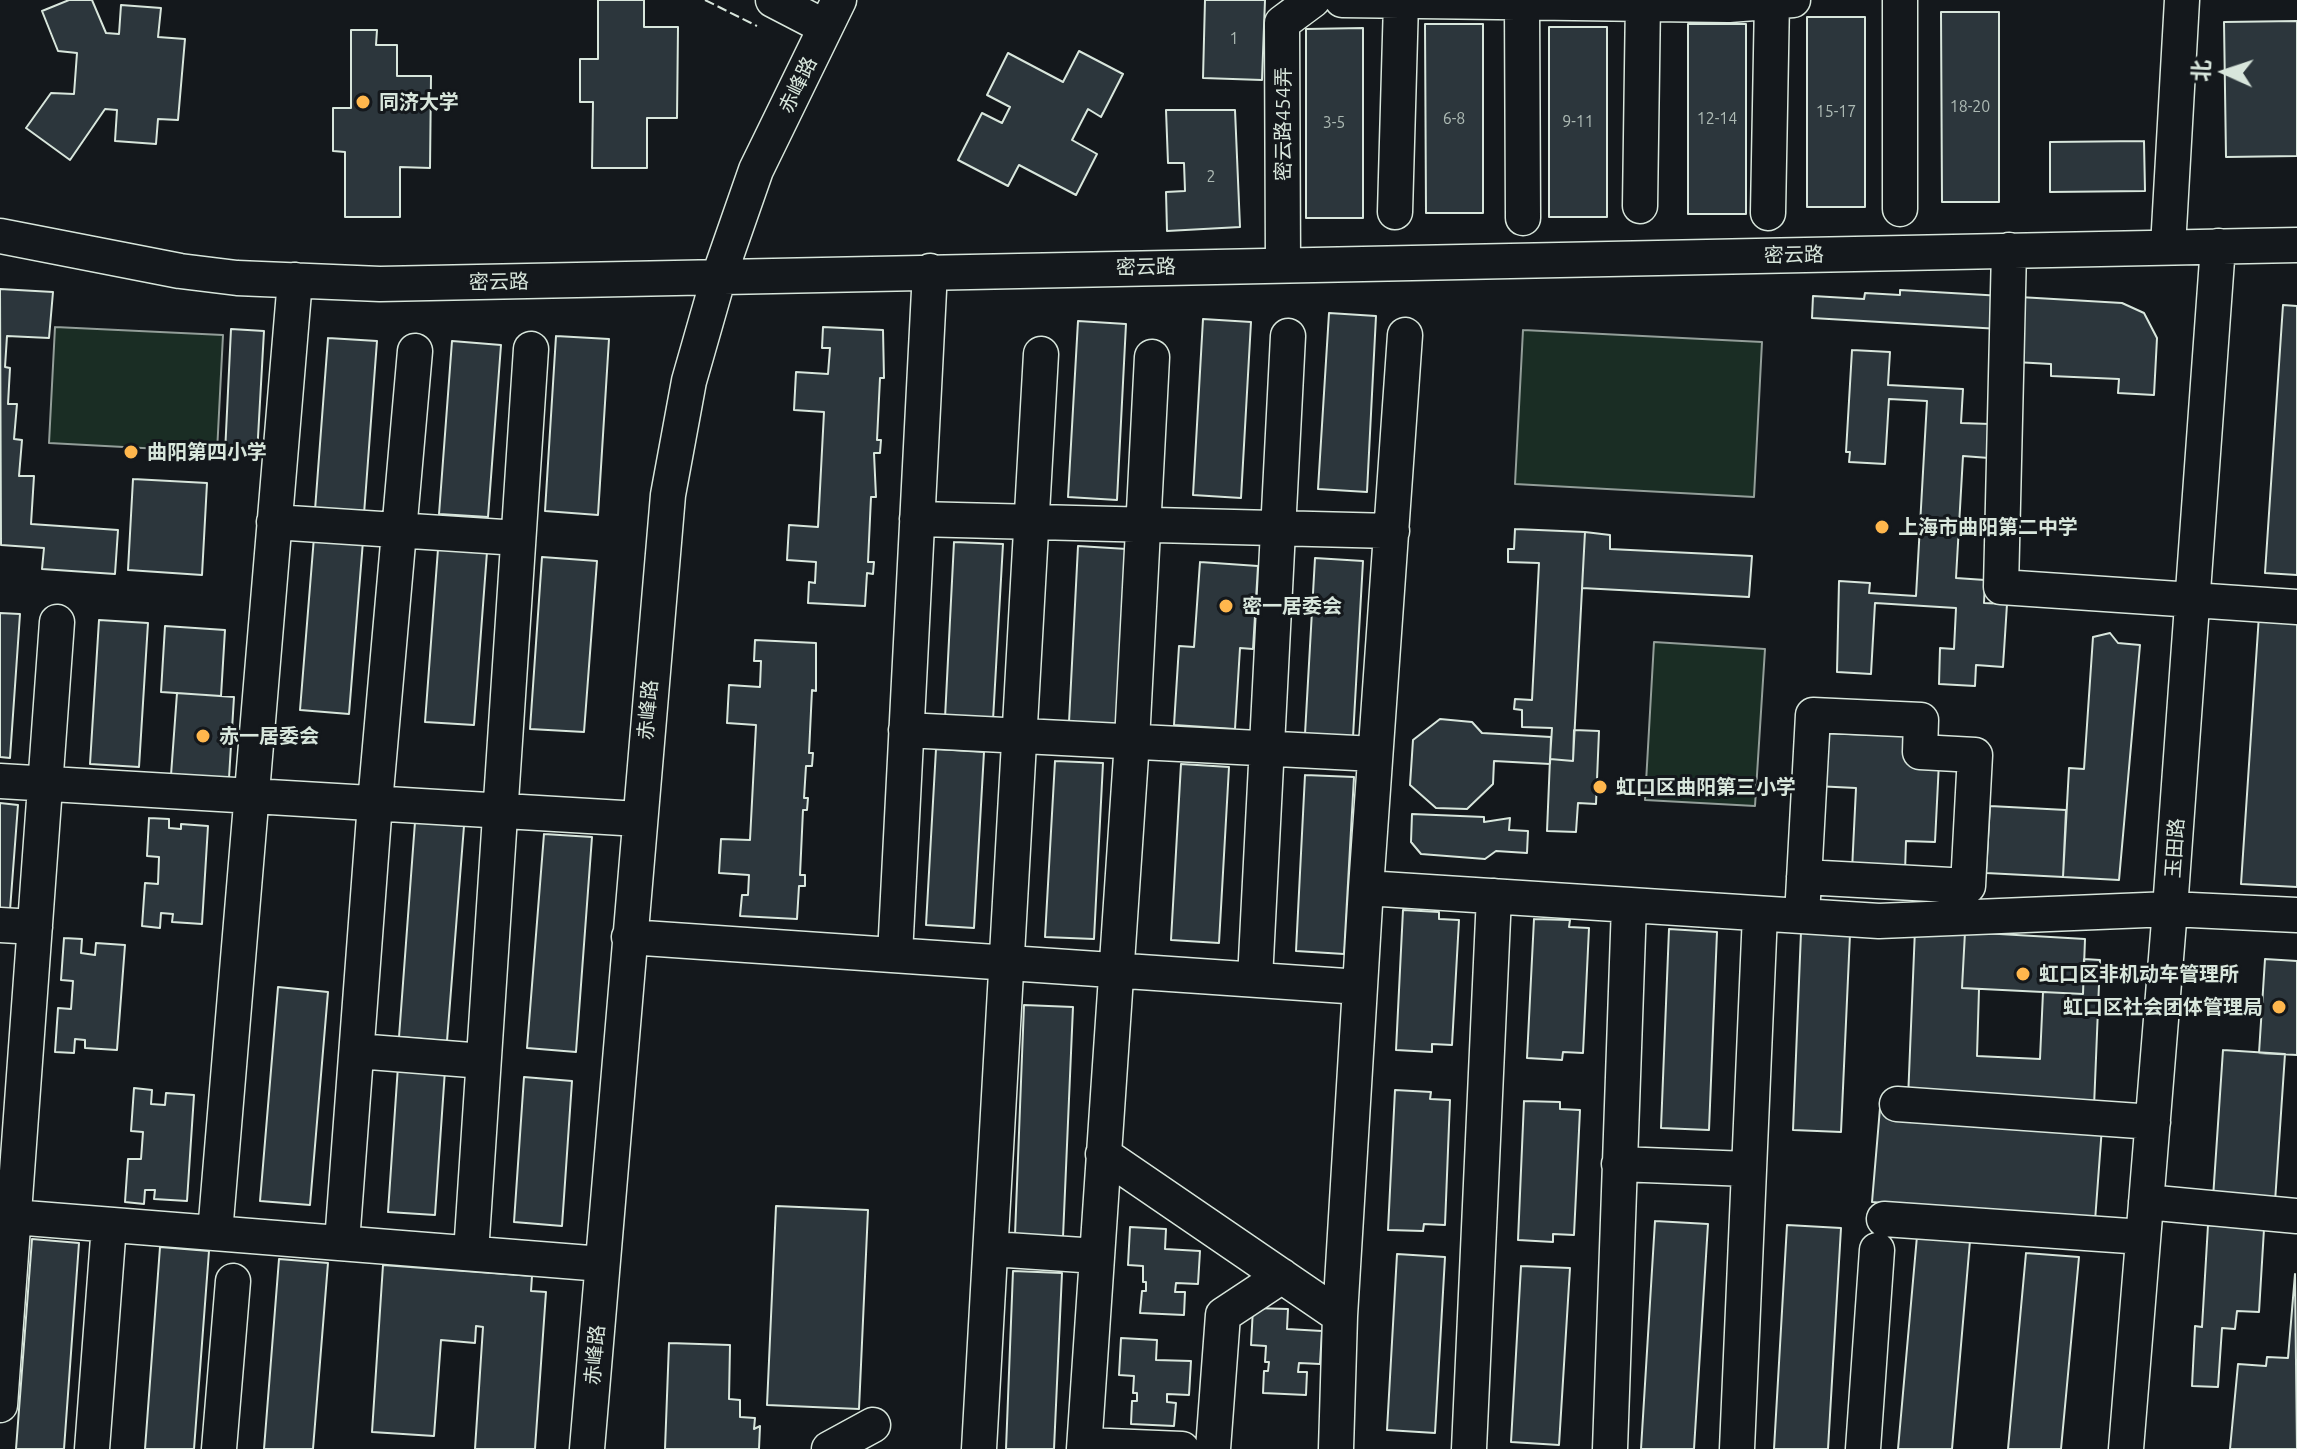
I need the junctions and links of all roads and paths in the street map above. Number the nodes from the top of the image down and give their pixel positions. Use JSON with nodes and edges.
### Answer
{"nodes":[{"id":1,"x":773,"y":0,"type":"edge"},
{"id":2,"x":1313,"y":0,"type":"edge"},
{"id":3,"x":1342,"y":0,"type":"edge"},
{"id":4,"x":1900,"y":0,"type":"edge"},
{"id":5,"x":2182,"y":0,"type":"edge"},
{"id":6,"x":1779,"y":1,"type":"edge"},
{"id":7,"x":1401,"y":2,"type":"junction"},
{"id":8,"x":1643,"y":2,"type":"edge"},
{"id":9,"x":1522,"y":4,"type":"junction"},
{"id":10,"x":832,"y":14,"type":"edge"},
{"id":11,"x":1640,"y":206,"type":"dead end"},
{"id":12,"x":1900,"y":209,"type":"dead end"},
{"id":13,"x":1395,"y":212,"type":"dead end"},
{"id":14,"x":1768,"y":213,"type":"dead end"},
{"id":15,"x":1523,"y":218,"type":"dead end"},
{"id":16,"x":0,"y":236,"type":"edge"},
{"id":17,"x":2297,"y":245,"type":"edge"},
{"id":18,"x":2218,"y":246,"type":"junction"},
{"id":19,"x":2168,"y":247,"type":"junction"},
{"id":20,"x":2009,"y":250,"type":"junction"},
{"id":21,"x":1283,"y":265,"type":"junction"},
{"id":22,"x":930,"y":271,"type":"junction"},
{"id":23,"x":719,"y":276,"type":"junction"},
{"id":24,"x":295,"y":280,"type":"junction"},
{"id":25,"x":1405,"y":335,"type":"dead end"},
{"id":26,"x":1288,"y":336,"type":"dead end"},
{"id":27,"x":531,"y":349,"type":"dead end"},
{"id":28,"x":415,"y":351,"type":"dead end"},
{"id":29,"x":1041,"y":354,"type":"dead end"},
{"id":30,"x":1152,"y":357,"type":"dead end"},
{"id":31,"x":917,"y":519,"type":"junction"},
{"id":32,"x":274,"y":522,"type":"junction"},
{"id":33,"x":1032,"y":522,"type":"junction"},
{"id":34,"x":1144,"y":525,"type":"junction"},
{"id":35,"x":1278,"y":528,"type":"junction"},
{"id":36,"x":398,"y":530,"type":"junction"},
{"id":37,"x":1392,"y":531,"type":"junction"},
{"id":38,"x":518,"y":538,"type":"junction"},
{"id":39,"x":2193,"y":599,"type":"junction"},
{"id":40,"x":2297,"y":607,"type":"edge"},
{"id":41,"x":57,"y":622,"type":"dead end"},
{"id":42,"x":906,"y":730,"type":"junction"},
{"id":43,"x":1019,"y":736,"type":"junction"},
{"id":44,"x":1132,"y":741,"type":"junction"},
{"id":45,"x":1267,"y":749,"type":"junction"},
{"id":46,"x":1375,"y":754,"type":"junction"},
{"id":47,"x":0,"y":781,"type":"edge"},
{"id":48,"x":45,"y":784,"type":"junction"},
{"id":49,"x":251,"y":796,"type":"junction"},
{"id":50,"x":375,"y":803,"type":"junction"},
{"id":51,"x":499,"y":809,"type":"junction"},
{"id":52,"x":639,"y":819,"type":"junction"},
{"id":53,"x":1804,"y":877,"type":"junction"},
{"id":54,"x":1366,"y":888,"type":"junction"},
{"id":55,"x":1494,"y":896,"type":"junction"},
{"id":56,"x":1629,"y":905,"type":"junction"},
{"id":57,"x":2170,"y":909,"type":"junction"},
{"id":58,"x":1760,"y":914,"type":"junction"},
{"id":59,"x":2297,"y":915,"type":"edge"},
{"id":60,"x":1802,"y":916,"type":"junction"},
{"id":61,"x":0,"y":925,"type":"edge"},
{"id":62,"x":35,"y":927,"type":"junction"},
{"id":63,"x":629,"y":937,"type":"junction"},
{"id":64,"x":895,"y":955,"type":"junction"},
{"id":65,"x":1009,"y":963,"type":"junction"},
{"id":66,"x":1114,"y":970,"type":"junction"},
{"id":67,"x":1255,"y":979,"type":"junction"},
{"id":68,"x":1360,"y":987,"type":"junction"},
{"id":69,"x":357,"y":1051,"type":"junction"},
{"id":70,"x":483,"y":1061,"type":"junction"},
{"id":71,"x":1897,"y":1104,"type":"dead end"},
{"id":72,"x":2153,"y":1122,"type":"junction"},
{"id":73,"x":1103,"y":1154,"type":"junction"},
{"id":74,"x":1619,"y":1164,"type":"junction"},
{"id":75,"x":1748,"y":1169,"type":"junction"},
{"id":76,"x":2146,"y":1202,"type":"junction"},
{"id":77,"x":8,"y":1216,"type":"edge"},
{"id":78,"x":2297,"y":1216,"type":"edge"},
{"id":79,"x":109,"y":1225,"type":"junction"},
{"id":80,"x":215,"y":1233,"type":"junction"},
{"id":81,"x":2143,"y":1237,"type":"junction"},
{"id":82,"x":342,"y":1242,"type":"junction"},
{"id":83,"x":992,"y":1249,"type":"junction"},
{"id":84,"x":471,"y":1253,"type":"junction"},
{"id":85,"x":1097,"y":1256,"type":"junction"},
{"id":86,"x":602,"y":1264,"type":"junction"},
{"id":87,"x":1282,"y":1276,"type":"junction"},
{"id":88,"x":233,"y":1281,"type":"dead end"},
{"id":89,"x":1340,"y":1316,"type":"junction"},
{"id":90,"x":0,"y":1405,"type":"edge"},
{"id":91,"x":873,"y":1425,"type":"dead end"},
{"id":92,"x":1084,"y":1447,"type":"edge"},
{"id":93,"x":92,"y":1449,"type":"edge"},
{"id":94,"x":219,"y":1449,"type":"edge"},
{"id":95,"x":587,"y":1449,"type":"edge"},
{"id":96,"x":829,"y":1449,"type":"edge"},
{"id":97,"x":979,"y":1449,"type":"edge"},
{"id":98,"x":1182,"y":1449,"type":"edge"},
{"id":99,"x":1213,"y":1449,"type":"edge"},
{"id":100,"x":1336,"y":1449,"type":"edge"},
{"id":101,"x":1469,"y":1449,"type":"edge"},
{"id":102,"x":1610,"y":1449,"type":"edge"},
{"id":103,"x":1737,"y":1449,"type":"edge"},
{"id":104,"x":1863,"y":1449,"type":"edge"},
{"id":105,"x":2126,"y":1449,"type":"edge"}],
"edges":[{"from":1,"to":10,"type":"street"},
{"from":2,"to":21,"type":"street","name":"密云路454弄"},
{"from":3,"to":7,"type":"street"},
{"from":4,"to":12,"type":"street"},
{"from":5,"to":19,"type":"street"},
{"from":6,"to":8,"type":"street"},
{"from":6,"to":14,"type":"street"},
{"from":7,"to":9,"type":"street"},
{"from":7,"to":13,"type":"street"},
{"from":8,"to":9,"type":"street"},
{"from":8,"to":11,"type":"street"},
{"from":9,"to":15,"type":"street"},
{"from":10,"to":23,"type":"street","name":"赤峰路"},
{"from":16,"to":24,"type":"street","name":"密云路"},
{"from":17,"to":18,"type":"street","name":"密云路"},
{"from":18,"to":19,"type":"street","name":"密云路"},
{"from":18,"to":39,"type":"street","name":"玉田路"},
{"from":19,"to":20,"type":"street","name":"密云路"},
{"from":20,"to":21,"type":"street","name":"密云路"},
{"from":20,"to":39,"type":"street"},
{"from":21,"to":22,"type":"street","name":"密云路"},
{"from":22,"to":23,"type":"street","name":"密云路"},
{"from":22,"to":31,"type":"street"},
{"from":23,"to":24,"type":"street","name":"密云路"},
{"from":23,"to":52,"type":"street","name":"赤峰路"},
{"from":24,"to":32,"type":"street"},
{"from":25,"to":37,"type":"street"},
{"from":26,"to":35,"type":"street"},
{"from":27,"to":38,"type":"street"},
{"from":28,"to":36,"type":"street"},
{"from":29,"to":33,"type":"street"},
{"from":30,"to":34,"type":"street"},
{"from":31,"to":33,"type":"street"},
{"from":31,"to":42,"type":"street"},
{"from":32,"to":36,"type":"street"},
{"from":32,"to":49,"type":"street"},
{"from":33,"to":34,"type":"street"},
{"from":33,"to":43,"type":"street"},
{"from":34,"to":35,"type":"street"},
{"from":34,"to":44,"type":"street"},
{"from":35,"to":37,"type":"street"},
{"from":35,"to":45,"type":"street"},
{"from":36,"to":38,"type":"street"},
{"from":36,"to":50,"type":"street"},
{"from":37,"to":46,"type":"street"},
{"from":38,"to":51,"type":"street"},
{"from":39,"to":40,"type":"street"},
{"from":39,"to":57,"type":"street","name":"玉田路"},
{"from":41,"to":48,"type":"street"},
{"from":42,"to":43,"type":"street"},
{"from":42,"to":64,"type":"street"},
{"from":43,"to":44,"type":"street"},
{"from":43,"to":65,"type":"street"},
{"from":44,"to":45,"type":"street"},
{"from":44,"to":66,"type":"street"},
{"from":45,"to":46,"type":"street"},
{"from":45,"to":67,"type":"street"},
{"from":46,"to":54,"type":"street"},
{"from":47,"to":48,"type":"street"},
{"from":48,"to":49,"type":"street"},
{"from":48,"to":62,"type":"street"},
{"from":49,"to":50,"type":"street"},
{"from":49,"to":80,"type":"street"},
{"from":50,"to":51,"type":"street"},
{"from":50,"to":69,"type":"street"},
{"from":51,"to":52,"type":"street"},
{"from":51,"to":70,"type":"street"},
{"from":52,"to":63,"type":"street","name":"赤峰路"},
{"from":53,"to":53,"type":"street"},
{"from":53,"to":60,"type":"street"},
{"from":54,"to":55,"type":"street"},
{"from":54,"to":68,"type":"street"},
{"from":55,"to":56,"type":"street"},
{"from":55,"to":101,"type":"street"},
{"from":56,"to":58,"type":"street"},
{"from":56,"to":74,"type":"street"},
{"from":57,"to":59,"type":"street"},
{"from":57,"to":60,"type":"street"},
{"from":57,"to":72,"type":"street","name":"玉田路"},
{"from":58,"to":60,"type":"street"},
{"from":58,"to":75,"type":"street"},
{"from":61,"to":62,"type":"street"},
{"from":62,"to":77,"type":"street"},
{"from":63,"to":64,"type":"street"},
{"from":63,"to":86,"type":"street","name":"赤峰路"},
{"from":64,"to":65,"type":"street"},
{"from":65,"to":66,"type":"street"},
{"from":65,"to":83,"type":"street"},
{"from":66,"to":67,"type":"street"},
{"from":66,"to":73,"type":"street"},
{"from":67,"to":68,"type":"street"},
{"from":68,"to":89,"type":"street"},
{"from":69,"to":70,"type":"street"},
{"from":69,"to":82,"type":"street"},
{"from":70,"to":84,"type":"street"},
{"from":71,"to":72,"type":"street"},
{"from":72,"to":76,"type":"street","name":"玉田路"},
{"from":73,"to":85,"type":"street"},
{"from":73,"to":87,"type":"street"},
{"from":74,"to":75,"type":"street"},
{"from":74,"to":102,"type":"street"},
{"from":75,"to":103,"type":"street"},
{"from":76,"to":78,"type":"street"},
{"from":76,"to":81,"type":"street","name":"玉田路"},
{"from":77,"to":79,"type":"street"},
{"from":77,"to":90,"type":"street"},
{"from":79,"to":80,"type":"street"},
{"from":79,"to":93,"type":"street"},
{"from":80,"to":82,"type":"street"},
{"from":81,"to":104,"type":"street"},
{"from":81,"to":105,"type":"street","name":"玉田路"},
{"from":82,"to":84,"type":"street"},
{"from":83,"to":85,"type":"street"},
{"from":83,"to":97,"type":"street"},
{"from":84,"to":86,"type":"street"},
{"from":85,"to":92,"type":"street"},
{"from":86,"to":95,"type":"street","name":"赤峰路"},
{"from":87,"to":89,"type":"street"},
{"from":87,"to":99,"type":"street"},
{"from":88,"to":94,"type":"street"},
{"from":89,"to":100,"type":"street"},
{"from":91,"to":96,"type":"street"},
{"from":92,"to":98,"type":"street"}]}
